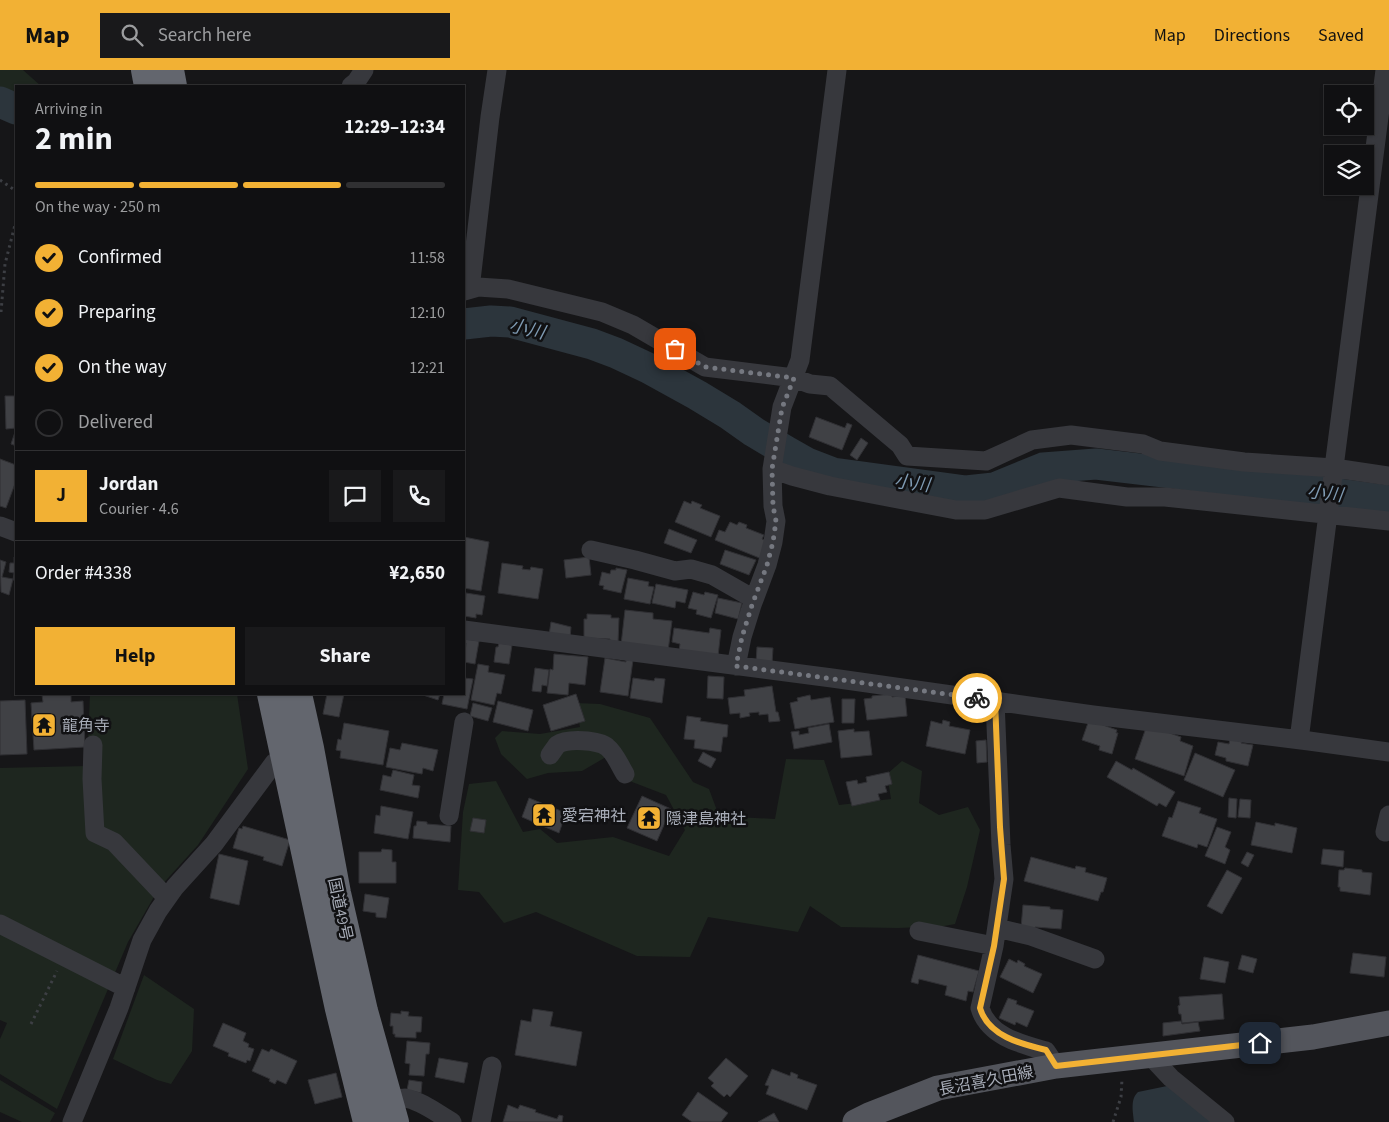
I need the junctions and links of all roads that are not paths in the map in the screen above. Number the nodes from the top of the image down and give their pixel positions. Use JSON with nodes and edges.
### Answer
{"nodes":[{"id":1,"x":144,"y":70,"type":"edge"},
{"id":2,"x":170,"y":70,"type":"edge"},
{"id":3,"x":364,"y":70,"type":"edge"},
{"id":4,"x":497,"y":70,"type":"edge"},
{"id":5,"x":837,"y":70,"type":"edge"},
{"id":6,"x":1385,"y":70,"type":"edge"},
{"id":7,"x":148,"y":85,"type":"edge"},
{"id":8,"x":173,"y":85,"type":"edge"},
{"id":9,"x":353,"y":85,"type":"edge"},
{"id":10,"x":467,"y":290,"type":"edge"},
{"id":11,"x":794,"y":378,"type":"junction"},
{"id":12,"x":773,"y":461,"type":"junction"},
{"id":13,"x":1334,"y":468,"type":"junction"},
{"id":14,"x":1389,"y":476,"type":"edge"},
{"id":15,"x":1328,"y":514,"type":"junction"},
{"id":16,"x":1389,"y":521,"type":"edge"},
{"id":17,"x":0,"y":526,"type":"edge"},
{"id":18,"x":15,"y":532,"type":"edge"},
{"id":19,"x":590,"y":550,"type":"dead end"},
{"id":20,"x":754,"y":599,"type":"junction"},
{"id":21,"x":465,"y":630,"type":"edge"},
{"id":22,"x":736,"y":666,"type":"junction"},
{"id":23,"x":270,"y":695,"type":"edge"},
{"id":24,"x":298,"y":695,"type":"edge"},
{"id":25,"x":995,"y":700,"type":"junction"},
{"id":26,"x":464,"y":722,"type":"dead end"},
{"id":27,"x":1304,"y":740,"type":"junction"},
{"id":28,"x":93,"y":745,"type":"dead end"},
{"id":29,"x":1389,"y":752,"type":"edge"},
{"id":30,"x":550,"y":755,"type":"dead end"},
{"id":31,"x":284,"y":757,"type":"junction"},
{"id":32,"x":625,"y":774,"type":"dead end"},
{"id":33,"x":449,"y":816,"type":"dead end"},
{"id":34,"x":167,"y":898,"type":"junction"},
{"id":35,"x":0,"y":924,"type":"edge"},
{"id":36,"x":919,"y":931,"type":"dead end"},
{"id":37,"x":996,"y":937,"type":"junction"},
{"id":38,"x":1095,"y":960,"type":"dead end"},
{"id":39,"x":126,"y":988,"type":"junction"},
{"id":40,"x":1389,"y":1023,"type":"edge"},
{"id":41,"x":1153,"y":1056,"type":"junction"},
{"id":42,"x":492,"y":1066,"type":"dead end"},
{"id":43,"x":1056,"y":1066,"type":"junction"},
{"id":44,"x":392,"y":1112,"type":"edge"},
{"id":45,"x":72,"y":1122,"type":"edge"},
{"id":46,"x":367,"y":1122,"type":"edge"},
{"id":47,"x":452,"y":1122,"type":"edge"},
{"id":48,"x":481,"y":1122,"type":"edge"},
{"id":49,"x":855,"y":1122,"type":"edge"},
{"id":50,"x":1226,"y":1122,"type":"edge"}],
"edges":[{"from":1,"to":7,"type":"highway"},
{"from":2,"to":8,"type":"highway"},
{"from":3,"to":9,"type":"street"},
{"from":4,"to":10,"type":"street"},
{"from":5,"to":11,"type":"street"},
{"from":6,"to":13,"type":"street"},
{"from":10,"to":11,"type":"street"},
{"from":11,"to":12,"type":"street"},
{"from":11,"to":13,"type":"street"},
{"from":12,"to":15,"type":"street"},
{"from":12,"to":20,"type":"street"},
{"from":13,"to":14,"type":"street"},
{"from":13,"to":15,"type":"street"},
{"from":15,"to":16,"type":"street"},
{"from":15,"to":27,"type":"street"},
{"from":17,"to":18,"type":"street"},
{"from":19,"to":20,"type":"street"},
{"from":20,"to":22,"type":"street"},
{"from":21,"to":22,"type":"street"},
{"from":22,"to":25,"type":"street"},
{"from":23,"to":31,"type":"highway","name":"国道49号"},
{"from":24,"to":44,"type":"highway","name":"国道49号"},
{"from":25,"to":27,"type":"street"},
{"from":25,"to":37,"type":"street"},
{"from":26,"to":33,"type":"street"},
{"from":27,"to":29,"type":"street"},
{"from":28,"to":34,"type":"street"},
{"from":30,"to":32,"type":"street"},
{"from":31,"to":34,"type":"street"},
{"from":31,"to":46,"type":"highway","name":"国道49号"},
{"from":34,"to":39,"type":"street"},
{"from":35,"to":39,"type":"street"},
{"from":36,"to":37,"type":"street"},
{"from":37,"to":38,"type":"street"},
{"from":37,"to":43,"type":"street"},
{"from":39,"to":45,"type":"street"},
{"from":40,"to":41,"type":"main road","name":"長沼喜久田線"},
{"from":41,"to":43,"type":"main road","name":"長沼喜久田線"},
{"from":41,"to":50,"type":"street"},
{"from":42,"to":48,"type":"street"},
{"from":43,"to":49,"type":"main road","name":"長沼喜久田線"},
{"from":44,"to":47,"type":"street"}]}
